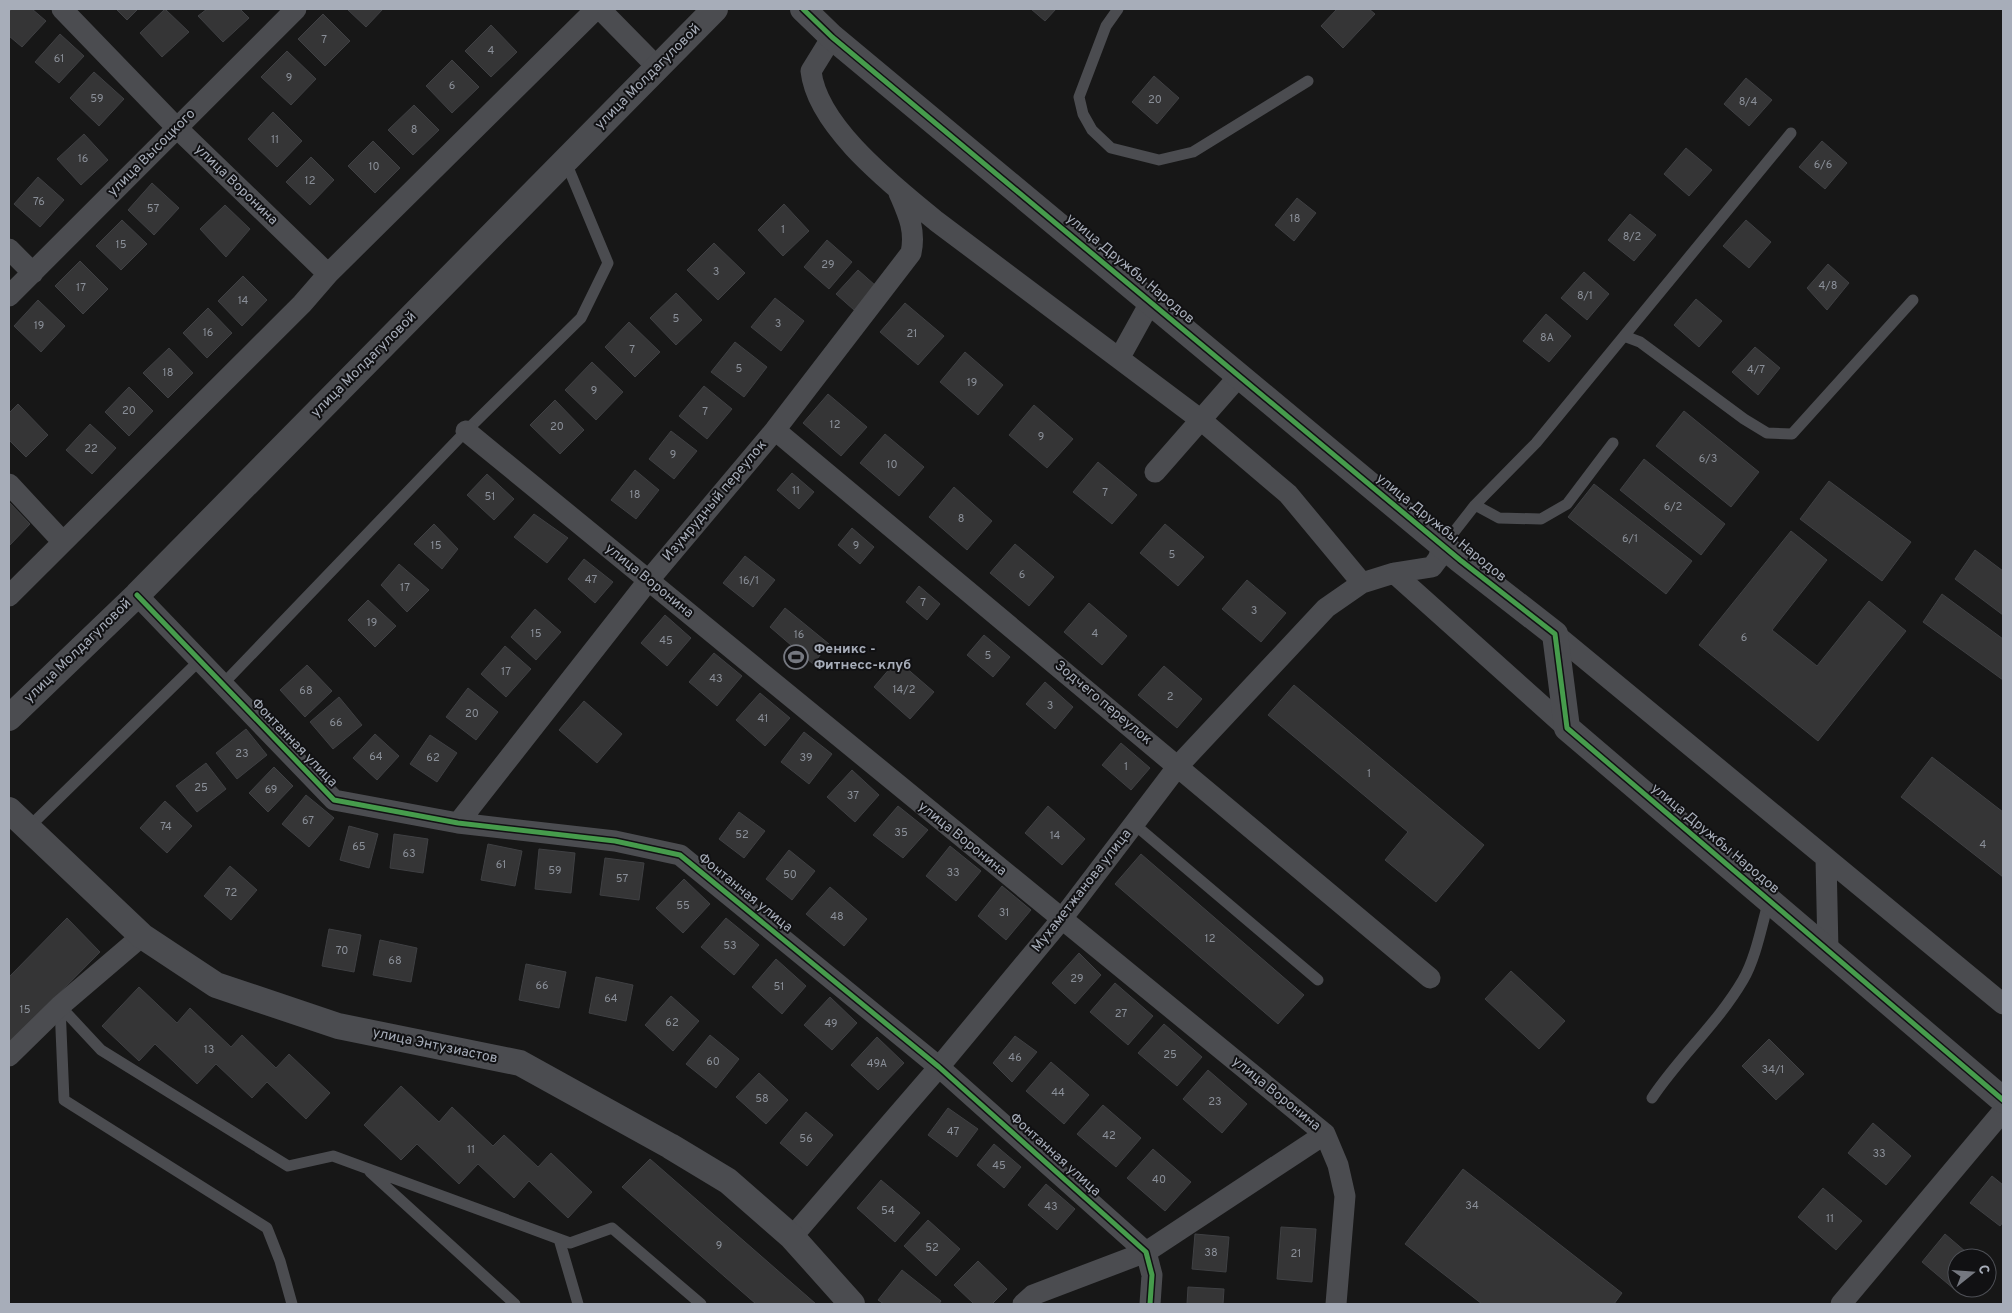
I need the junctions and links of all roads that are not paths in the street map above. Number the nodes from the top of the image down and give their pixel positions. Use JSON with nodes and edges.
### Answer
{"nodes":[{"id":1,"x":62,"y":9,"type":"edge"},
{"id":2,"x":296,"y":9,"type":"edge"},
{"id":3,"x":596,"y":9,"type":"edge"},
{"id":4,"x":600,"y":9,"type":"edge"},
{"id":5,"x":803,"y":9,"type":"edge"},
{"id":6,"x":1118,"y":9,"type":"edge"},
{"id":7,"x":704,"y":12,"type":"edge"},
{"id":8,"x":832,"y":37,"type":"junction"},
{"id":9,"x":658,"y":68,"type":"junction"},
{"id":10,"x":1308,"y":81,"type":"dead end"},
{"id":11,"x":177,"y":128,"type":"junction"},
{"id":12,"x":1791,"y":134,"type":"dead end"},
{"id":13,"x":565,"y":160,"type":"junction"},
{"id":14,"x":898,"y":189,"type":"junction"},
{"id":15,"x":9,"y":249,"type":"edge"},
{"id":16,"x":32,"y":273,"type":"junction"},
{"id":17,"x":328,"y":274,"type":"junction"},
{"id":18,"x":9,"y":296,"type":"edge"},
{"id":19,"x":1913,"y":300,"type":"dead end"},
{"id":20,"x":1152,"y":301,"type":"junction"},
{"id":21,"x":1624,"y":336,"type":"junction"},
{"id":22,"x":1120,"y":357,"type":"junction"},
{"id":23,"x":1240,"y":375,"type":"junction"},
{"id":24,"x":1201,"y":420,"type":"junction"},
{"id":25,"x":775,"y":430,"type":"junction"},
{"id":26,"x":466,"y":431,"type":"junction"},
{"id":27,"x":1613,"y":443,"type":"dead end"},
{"id":28,"x":1155,"y":472,"type":"dead end"},
{"id":29,"x":9,"y":484,"type":"edge"},
{"id":30,"x":1475,"y":505,"type":"junction"},
{"id":31,"x":63,"y":542,"type":"junction"},
{"id":32,"x":1443,"y":546,"type":"junction"},
{"id":33,"x":1394,"y":573,"type":"junction"},
{"id":34,"x":648,"y":580,"type":"junction"},
{"id":35,"x":1362,"y":583,"type":"junction"},
{"id":36,"x":137,"y":595,"type":"junction"},
{"id":37,"x":9,"y":596,"type":"edge"},
{"id":38,"x":1555,"y":634,"type":"junction"},
{"id":39,"x":199,"y":661,"type":"junction"},
{"id":40,"x":222,"y":685,"type":"junction"},
{"id":41,"x":9,"y":718,"type":"edge"},
{"id":42,"x":1568,"y":728,"type":"junction"},
{"id":43,"x":1178,"y":766,"type":"junction"},
{"id":44,"x":9,"y":810,"type":"edge"},
{"id":45,"x":458,"y":823,"type":"junction"},
{"id":46,"x":1134,"y":824,"type":"junction"},
{"id":47,"x":28,"y":828,"type":"junction"},
{"id":48,"x":1826,"y":858,"type":"junction"},
{"id":49,"x":1769,"y":900,"type":"junction"},
{"id":50,"x":1061,"y":920,"type":"junction"},
{"id":51,"x":142,"y":936,"type":"junction"},
{"id":52,"x":1828,"y":951,"type":"junction"},
{"id":53,"x":1430,"y":978,"type":"dead end"},
{"id":54,"x":1318,"y":980,"type":"dead end"},
{"id":55,"x":2003,"y":1004,"type":"edge"},
{"id":56,"x":60,"y":1006,"type":"junction"},
{"id":57,"x":9,"y":1056,"type":"edge"},
{"id":58,"x":939,"y":1067,"type":"junction"},
{"id":59,"x":1652,"y":1098,"type":"dead end"},
{"id":60,"x":2003,"y":1100,"type":"edge"},
{"id":61,"x":2003,"y":1111,"type":"edge"},
{"id":62,"x":1325,"y":1134,"type":"junction"},
{"id":63,"x":365,"y":1168,"type":"junction"},
{"id":64,"x":792,"y":1237,"type":"junction"},
{"id":65,"x":559,"y":1238,"type":"junction"},
{"id":66,"x":1146,"y":1252,"type":"junction"},
{"id":67,"x":292,"y":1304,"type":"edge"},
{"id":68,"x":515,"y":1304,"type":"edge"},
{"id":69,"x":578,"y":1304,"type":"edge"},
{"id":70,"x":701,"y":1304,"type":"edge"},
{"id":71,"x":852,"y":1304,"type":"edge"},
{"id":72,"x":1023,"y":1304,"type":"edge"},
{"id":73,"x":1150,"y":1304,"type":"edge"},
{"id":74,"x":1336,"y":1304,"type":"edge"},
{"id":75,"x":1841,"y":1304,"type":"edge"}],
"edges":[{"from":1,"to":11,"type":"street","name":"улица Воронина"},
{"from":2,"to":11,"type":"street","name":"улица Высоцкого"},
{"from":3,"to":17,"type":"street"},
{"from":4,"to":9,"type":"street"},
{"from":5,"to":8,"type":"street","name":"улица Дружбы Народов"},
{"from":6,"to":10,"type":"lane"},
{"from":7,"to":9,"type":"street","name":"улица Молдагуловой"},
{"from":8,"to":14,"type":"street"},
{"from":8,"to":20,"type":"street","name":"улица Дружбы Народов"},
{"from":9,"to":13,"type":"street","name":"улица Молдагуловой"},
{"from":11,"to":16,"type":"street","name":"улица Высоцкого"},
{"from":11,"to":17,"type":"street","name":"улица Воронина"},
{"from":12,"to":21,"type":"lane"},
{"from":13,"to":26,"type":"lane"},
{"from":13,"to":36,"type":"street","name":"улица Молдагуловой"},
{"from":14,"to":22,"type":"street"},
{"from":14,"to":25,"type":"street","name":"Изумрудный переулок"},
{"from":15,"to":16,"type":"street"},
{"from":16,"to":18,"type":"street","name":"улица Высоцкого"},
{"from":17,"to":31,"type":"street"},
{"from":19,"to":21,"type":"lane"},
{"from":20,"to":22,"type":"street"},
{"from":20,"to":23,"type":"street","name":"улица Дружбы Народов"},
{"from":21,"to":30,"type":"lane"},
{"from":22,"to":24,"type":"street"},
{"from":23,"to":24,"type":"street"},
{"from":23,"to":32,"type":"street","name":"улица Дружбы Народов"},
{"from":24,"to":28,"type":"street"},
{"from":24,"to":35,"type":"street"},
{"from":25,"to":34,"type":"street","name":"Изумрудный переулок"},
{"from":25,"to":43,"type":"street","name":"Зодчего переулок"},
{"from":26,"to":34,"type":"street","name":"улица Воронина"},
{"from":26,"to":40,"type":"lane"},
{"from":27,"to":30,"type":"lane"},
{"from":29,"to":31,"type":"street"},
{"from":30,"to":32,"type":"lane"},
{"from":31,"to":37,"type":"street"},
{"from":32,"to":33,"type":"street","name":"Мухаметжанова улица"},
{"from":32,"to":38,"type":"street","name":"улица Дружбы Народов"},
{"from":33,"to":35,"type":"street","name":"Мухаметжанова улица"},
{"from":33,"to":42,"type":"street","name":"улица Дружбы Народов"},
{"from":34,"to":45,"type":"street","name":"Изумрудный переулок"},
{"from":34,"to":50,"type":"street","name":"улица Воронина"},
{"from":35,"to":43,"type":"street","name":"Мухаметжанова улица"},
{"from":36,"to":39,"type":"street","name":"Фонтанная улица"},
{"from":36,"to":41,"type":"street","name":"улица Молдагуловой"},
{"from":38,"to":42,"type":"street"},
{"from":38,"to":48,"type":"street"},
{"from":39,"to":40,"type":"street","name":"Фонтанная улица"},
{"from":39,"to":47,"type":"lane"},
{"from":40,"to":45,"type":"street","name":"Фонтанная улица"},
{"from":42,"to":49,"type":"street","name":"улица Дружбы Народов"},
{"from":43,"to":46,"type":"street","name":"Мухаметжанова улица"},
{"from":43,"to":53,"type":"street","name":"Зодчего переулок"},
{"from":44,"to":47,"type":"street","name":"улица Энтузиастов"},
{"from":45,"to":58,"type":"street","name":"Фонтанная улица"},
{"from":46,"to":50,"type":"street","name":"Мухаметжанова улица"},
{"from":46,"to":54,"type":"lane"},
{"from":47,"to":51,"type":"street","name":"улица Энтузиастов"},
{"from":48,"to":52,"type":"street"},
{"from":48,"to":55,"type":"street"},
{"from":49,"to":52,"type":"street","name":"улица Дружбы Народов"},
{"from":49,"to":59,"type":"lane"},
{"from":50,"to":58,"type":"street","name":"Мухаметжанова улица"},
{"from":50,"to":62,"type":"street","name":"улица Воронина"},
{"from":51,"to":56,"type":"street"},
{"from":51,"to":64,"type":"street","name":"улица Энтузиастов"},
{"from":52,"to":60,"type":"street","name":"улица Дружбы Народов"},
{"from":56,"to":57,"type":"street"},
{"from":56,"to":63,"type":"lane"},
{"from":56,"to":67,"type":"lane"},
{"from":58,"to":64,"type":"street","name":"Мухаметжанова улица"},
{"from":58,"to":66,"type":"street","name":"Фонтанная улица"},
{"from":61,"to":75,"type":"street"},
{"from":62,"to":66,"type":"street"},
{"from":62,"to":74,"type":"street","name":"улица Воронина"},
{"from":63,"to":65,"type":"lane"},
{"from":63,"to":68,"type":"lane"},
{"from":64,"to":71,"type":"street","name":"улица Энтузиастов"},
{"from":65,"to":69,"type":"lane"},
{"from":65,"to":70,"type":"lane"},
{"from":66,"to":72,"type":"street"},
{"from":66,"to":73,"type":"street"}]}
